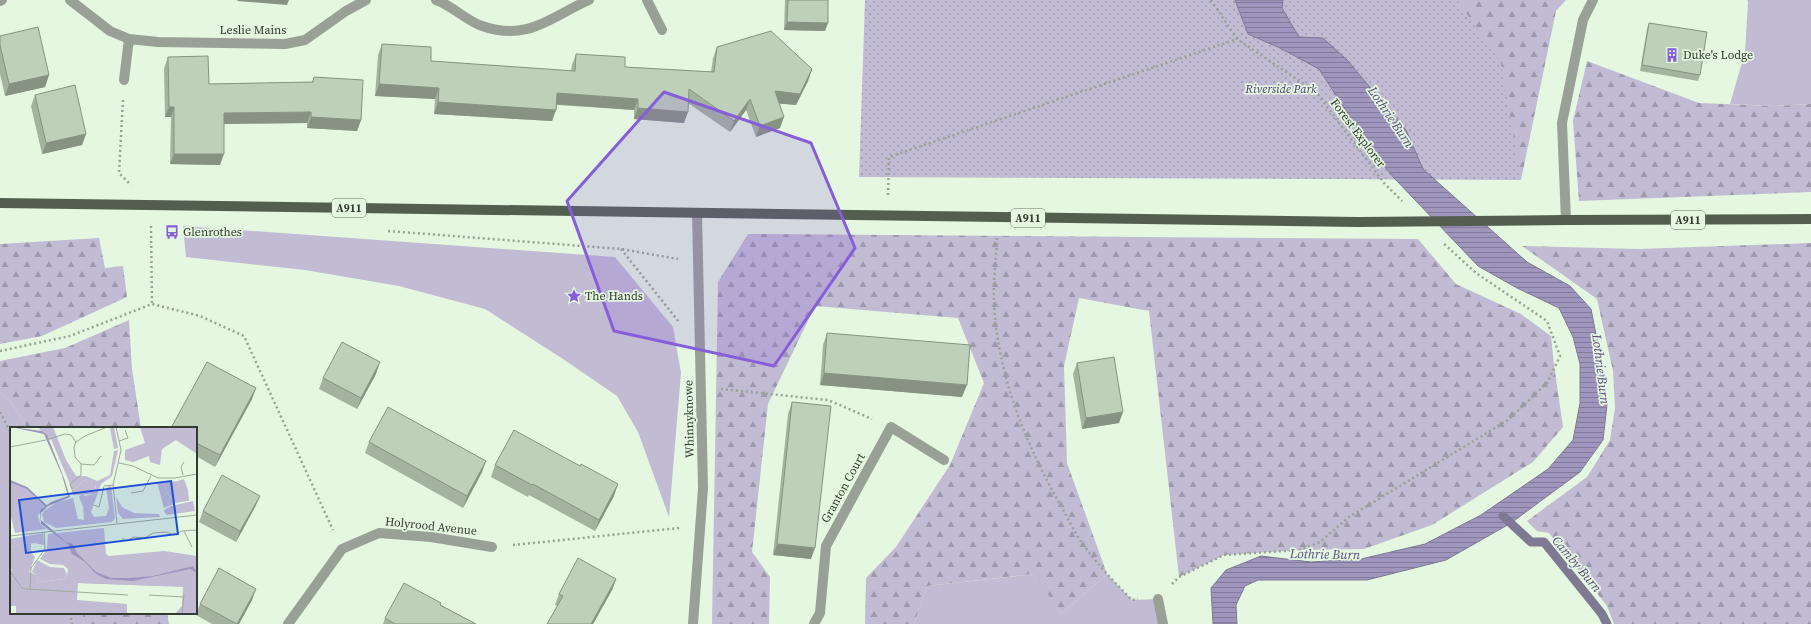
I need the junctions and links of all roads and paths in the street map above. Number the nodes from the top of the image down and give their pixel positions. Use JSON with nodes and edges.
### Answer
{"nodes":[{"id":1,"x":70,"y":0,"type":"edge"},
{"id":2,"x":366,"y":0,"type":"edge"},
{"id":3,"x":436,"y":0,"type":"edge"},
{"id":4,"x":589,"y":0,"type":"edge"},
{"id":5,"x":647,"y":0,"type":"edge"},
{"id":6,"x":1210,"y":0,"type":"edge"},
{"id":7,"x":1594,"y":0,"type":"edge"},
{"id":8,"x":662,"y":30,"type":"dead end"},
{"id":9,"x":129,"y":39,"type":"junction"},
{"id":10,"x":1237,"y":39,"type":"junction"},
{"id":11,"x":124,"y":80,"type":"joint"},
{"id":12,"x":0,"y":204,"type":"edge"},
{"id":13,"x":1405,"y":204,"type":"dead end"},
{"id":14,"x":150,"y":205,"type":"junction"},
{"id":15,"x":697,"y":213,"type":"junction"},
{"id":16,"x":887,"y":216,"type":"junction"},
{"id":17,"x":997,"y":217,"type":"junction"},
{"id":18,"x":151,"y":218,"type":"dead end"},
{"id":19,"x":1566,"y":220,"type":"junction"},
{"id":20,"x":1811,"y":220,"type":"edge"},
{"id":21,"x":384,"y":231,"type":"dead end"},
{"id":22,"x":1436,"y":237,"type":"dead end"},
{"id":23,"x":620,"y":249,"type":"junction"},
{"id":24,"x":698,"y":262,"type":"junction"},
{"id":25,"x":152,"y":304,"type":"junction"},
{"id":26,"x":679,"y":323,"type":"dead end"},
{"id":27,"x":0,"y":351,"type":"edge"},
{"id":28,"x":701,"y":387,"type":"junction"},
{"id":29,"x":0,"y":412,"type":"edge"},
{"id":30,"x":890,"y":427,"type":"junction"},
{"id":31,"x":10,"y":431,"type":"edge"},
{"id":32,"x":944,"y":460,"type":"dead end"},
{"id":33,"x":700,"y":531,"type":"junction"},
{"id":34,"x":492,"y":547,"type":"joint"},
{"id":35,"x":342,"y":549,"type":"junction"},
{"id":36,"x":1158,"y":599,"type":"junction"},
{"id":37,"x":70,"y":614,"type":"edge"},
{"id":38,"x":72,"y":624,"type":"edge"},
{"id":39,"x":288,"y":624,"type":"edge"},
{"id":40,"x":693,"y":624,"type":"edge"},
{"id":41,"x":814,"y":624,"type":"edge"},
{"id":42,"x":1163,"y":624,"type":"edge"}],
"edges":[{"from":1,"to":9,"type":"street","name":"Leslie Mains"},
{"from":2,"to":9,"type":"street","name":"Leslie Mains"},
{"from":3,"to":4,"type":"street"},
{"from":5,"to":8,"type":"street"},
{"from":6,"to":10,"type":"path","name":"Forest Explorer"},
{"from":7,"to":19,"type":"street"},
{"from":9,"to":11,"type":"street"},
{"from":10,"to":13,"type":"path","name":"Forest Explorer"},
{"from":10,"to":16,"type":"path"},
{"from":11,"to":14,"type":"path"},
{"from":12,"to":14,"type":"main road","number":"A911"},
{"from":14,"to":15,"type":"main road","number":"A911"},
{"from":15,"to":16,"type":"main road","number":"A911"},
{"from":15,"to":24,"type":"street","name":"Whinnyknowe"},
{"from":16,"to":17,"type":"main road","number":"A911"},
{"from":17,"to":19,"type":"main road","number":"A911","bridge":true},
{"from":17,"to":36,"type":"path"},
{"from":18,"to":25,"type":"path"},
{"from":19,"to":20,"type":"main road","number":"A911"},
{"from":21,"to":23,"type":"path"},
{"from":22,"to":36,"type":"path"},
{"from":23,"to":24,"type":"path"},
{"from":23,"to":26,"type":"path"},
{"from":24,"to":28,"type":"street","name":"Whinnyknowe"},
{"from":25,"to":27,"type":"path"},
{"from":25,"to":35,"type":"path"},
{"from":28,"to":30,"type":"path"},
{"from":28,"to":33,"type":"street","name":"Whinnyknowe"},
{"from":29,"to":31,"type":"path"},
{"from":30,"to":32,"type":"street"},
{"from":30,"to":41,"type":"street","name":"Granton Court"},
{"from":33,"to":34,"type":"path"},
{"from":33,"to":40,"type":"street","name":"Whinnyknowe"},
{"from":34,"to":35,"type":"street","name":"Holyrood Avenue"},
{"from":35,"to":39,"type":"street"},
{"from":36,"to":42,"type":"street"},
{"from":37,"to":38,"type":"path"}]}
